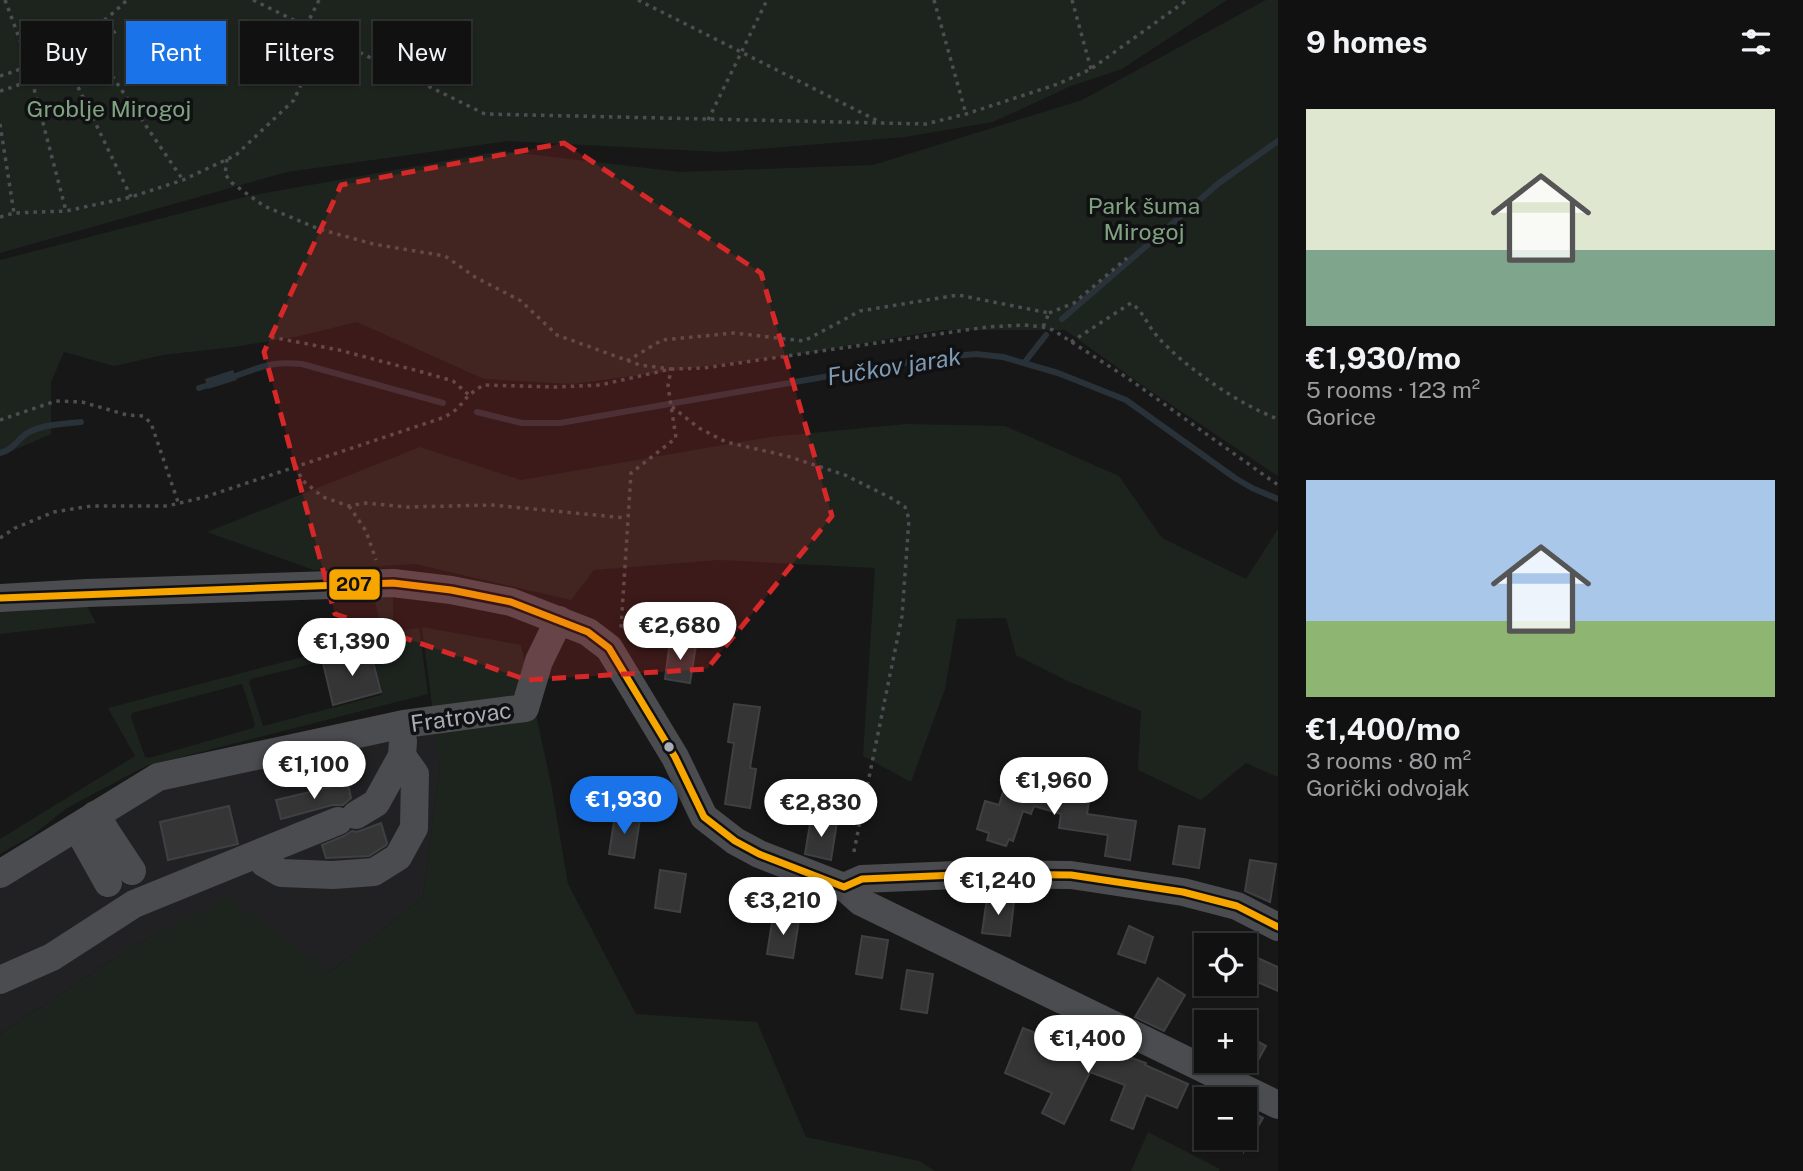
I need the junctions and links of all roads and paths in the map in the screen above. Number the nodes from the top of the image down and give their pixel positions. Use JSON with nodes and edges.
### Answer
{"nodes":[{"id":1,"x":5,"y":0,"type":"edge"},
{"id":2,"x":127,"y":0,"type":"edge"},
{"id":3,"x":253,"y":0,"type":"edge"},
{"id":4,"x":319,"y":0,"type":"edge"},
{"id":5,"x":639,"y":0,"type":"edge"},
{"id":6,"x":767,"y":0,"type":"edge"},
{"id":7,"x":934,"y":0,"type":"edge"},
{"id":8,"x":1072,"y":0,"type":"edge"},
{"id":9,"x":1187,"y":0,"type":"edge"},
{"id":10,"x":106,"y":21,"type":"edge"},
{"id":11,"x":296,"y":21,"type":"edge"},
{"id":12,"x":308,"y":21,"type":"edge"},
{"id":13,"x":117,"y":30,"type":"dead end"},
{"id":14,"x":112,"y":34,"type":"edge"},
{"id":15,"x":21,"y":43,"type":"edge"},
{"id":16,"x":741,"y":52,"type":"junction"},
{"id":17,"x":359,"y":53,"type":"edge"},
{"id":18,"x":1091,"y":69,"type":"junction"},
{"id":19,"x":21,"y":70,"type":"edge"},
{"id":20,"x":0,"y":76,"type":"edge"},
{"id":21,"x":112,"y":76,"type":"edge"},
{"id":22,"x":22,"y":84,"type":"edge"},
{"id":23,"x":33,"y":84,"type":"edge"},
{"id":24,"x":77,"y":84,"type":"edge"},
{"id":25,"x":301,"y":84,"type":"edge"},
{"id":26,"x":0,"y":91,"type":"edge"},
{"id":27,"x":966,"y":114,"type":"junction"},
{"id":28,"x":708,"y":120,"type":"junction"},
{"id":29,"x":880,"y":122,"type":"junction"},
{"id":30,"x":0,"y":124,"type":"edge"},
{"id":31,"x":227,"y":159,"type":"junction"},
{"id":32,"x":183,"y":180,"type":"junction"},
{"id":33,"x":131,"y":197,"type":"junction"},
{"id":34,"x":65,"y":211,"type":"junction"},
{"id":35,"x":14,"y":213,"type":"junction"},
{"id":36,"x":0,"y":216,"type":"edge"},
{"id":37,"x":1127,"y":258,"type":"dead end"},
{"id":38,"x":1049,"y":313,"type":"junction"},
{"id":39,"x":1043,"y":327,"type":"junction"},
{"id":40,"x":271,"y":337,"type":"dead end"},
{"id":41,"x":1071,"y":342,"type":"junction"},
{"id":42,"x":627,"y":360,"type":"junction"},
{"id":43,"x":671,"y":369,"type":"junction"},
{"id":44,"x":469,"y":395,"type":"junction"},
{"id":45,"x":672,"y":407,"type":"junction"},
{"id":46,"x":1278,"y":419,"type":"edge"},
{"id":47,"x":0,"y":420,"type":"edge"},
{"id":48,"x":296,"y":466,"type":"junction"},
{"id":49,"x":1278,"y":485,"type":"edge"},
{"id":50,"x":178,"y":503,"type":"junction"},
{"id":51,"x":349,"y":506,"type":"junction"},
{"id":52,"x":626,"y":518,"type":"junction"},
{"id":53,"x":0,"y":538,"type":"edge"},
{"id":54,"x":378,"y":584,"type":"junction"},
{"id":55,"x":0,"y":598,"type":"edge"},
{"id":56,"x":559,"y":620,"type":"junction"},
{"id":57,"x":621,"y":631,"type":"dead end"},
{"id":58,"x":404,"y":724,"type":"junction"},
{"id":59,"x":402,"y":756,"type":"junction"},
{"id":60,"x":100,"y":822,"type":"junction"},
{"id":61,"x":258,"y":854,"type":"junction"},
{"id":62,"x":0,"y":874,"type":"edge"},
{"id":63,"x":120,"y":877,"type":"dead end"},
{"id":64,"x":846,"y":887,"type":"junction"},
{"id":65,"x":1278,"y":927,"type":"edge"},
{"id":66,"x":0,"y":980,"type":"edge"},
{"id":67,"x":1278,"y":1105,"type":"edge"}],
"edges":[{"from":1,"to":15,"type":"path"},
{"from":2,"to":10,"type":"path"},
{"from":3,"to":11,"type":"path"},
{"from":4,"to":12,"type":"path"},
{"from":5,"to":16,"type":"path"},
{"from":6,"to":16,"type":"path"},
{"from":7,"to":27,"type":"path"},
{"from":8,"to":18,"type":"path"},
{"from":9,"to":18,"type":"path"},
{"from":13,"to":14,"type":"path"},
{"from":16,"to":28,"type":"path"},
{"from":16,"to":29,"type":"path"},
{"from":17,"to":28,"type":"path"},
{"from":18,"to":27,"type":"path"},
{"from":19,"to":20,"type":"path"},
{"from":21,"to":32,"type":"path"},
{"from":22,"to":26,"type":"path"},
{"from":23,"to":34,"type":"path"},
{"from":24,"to":33,"type":"path"},
{"from":25,"to":31,"type":"path"},
{"from":27,"to":29,"type":"path"},
{"from":28,"to":29,"type":"path"},
{"from":30,"to":35,"type":"path"},
{"from":31,"to":32,"type":"path"},
{"from":31,"to":42,"type":"path"},
{"from":32,"to":33,"type":"path"},
{"from":33,"to":34,"type":"path"},
{"from":34,"to":35,"type":"path"},
{"from":35,"to":36,"type":"path"},
{"from":37,"to":38,"type":"path"},
{"from":38,"to":39,"type":"path"},
{"from":38,"to":42,"type":"path"},
{"from":39,"to":41,"type":"path"},
{"from":39,"to":43,"type":"path"},
{"from":40,"to":44,"type":"path"},
{"from":41,"to":46,"type":"path"},
{"from":41,"to":49,"type":"path"},
{"from":42,"to":43,"type":"path"},
{"from":43,"to":44,"type":"path"},
{"from":43,"to":45,"type":"path"},
{"from":44,"to":48,"type":"path"},
{"from":45,"to":52,"type":"path"},
{"from":45,"to":64,"type":"path"},
{"from":47,"to":50,"type":"path"},
{"from":48,"to":50,"type":"path"},
{"from":48,"to":51,"type":"path"},
{"from":50,"to":53,"type":"path"},
{"from":51,"to":52,"type":"path"},
{"from":51,"to":54,"type":"path"},
{"from":52,"to":57,"type":"path"},
{"from":54,"to":55,"type":"street"},
{"from":54,"to":56,"type":"street"},
{"from":56,"to":58,"type":"street","name":"Fratrovac"},
{"from":56,"to":64,"type":"street"},
{"from":58,"to":59,"type":"street"},
{"from":58,"to":60,"type":"street","name":"Fratrovac"},
{"from":59,"to":61,"type":"street"},
{"from":59,"to":61,"type":"street"},
{"from":60,"to":62,"type":"street","name":"Fratrovac"},
{"from":60,"to":63,"type":"street"},
{"from":61,"to":66,"type":"street"},
{"from":64,"to":65,"type":"street"},
{"from":64,"to":67,"type":"street"}]}
